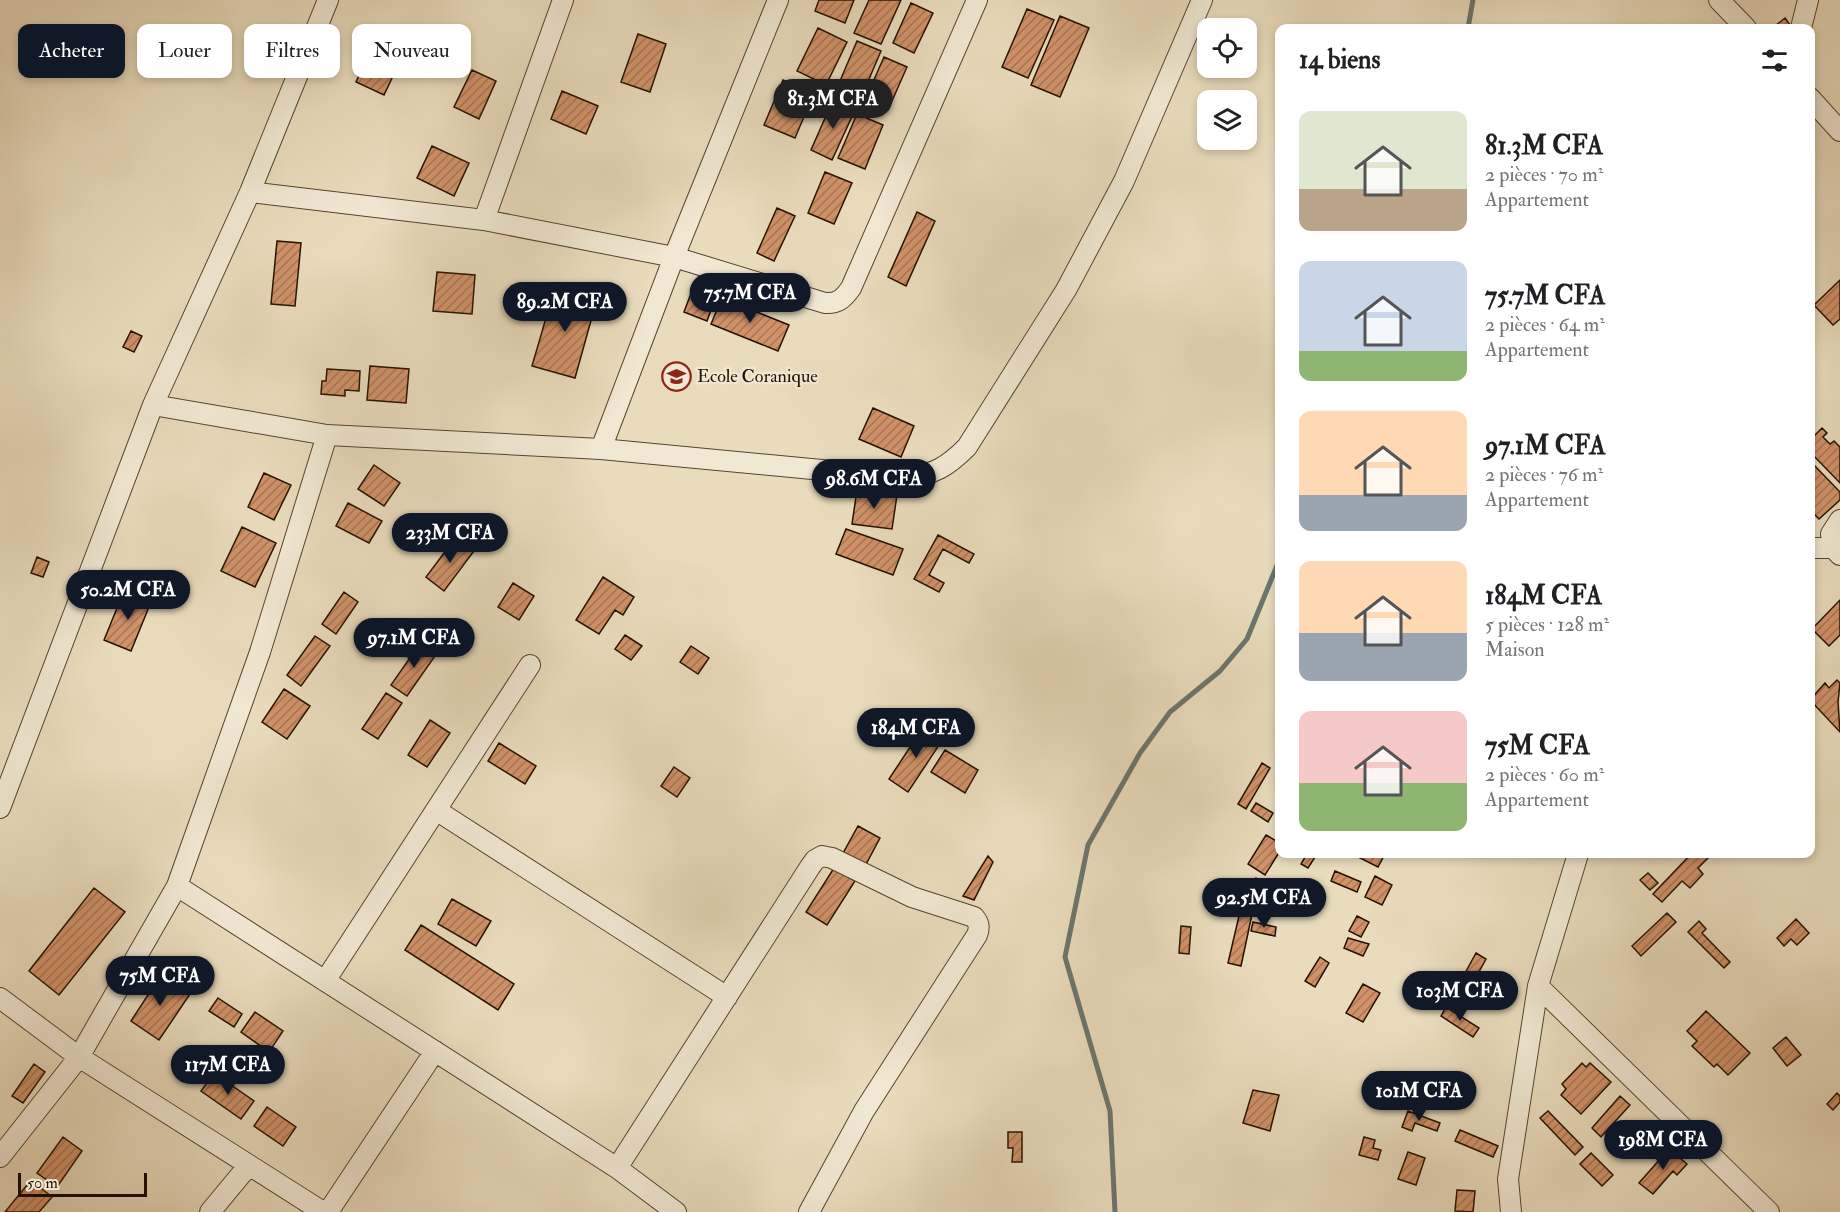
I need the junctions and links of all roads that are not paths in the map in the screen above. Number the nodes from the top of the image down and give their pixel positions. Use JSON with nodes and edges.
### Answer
{"nodes":[{"id":1,"x":328,"y":0,"type":"edge"},
{"id":2,"x":563,"y":0,"type":"edge"},
{"id":3,"x":778,"y":0,"type":"edge"},
{"id":4,"x":977,"y":0,"type":"edge"},
{"id":5,"x":1202,"y":0,"type":"edge"},
{"id":6,"x":1719,"y":0,"type":"edge"},
{"id":7,"x":1808,"y":0,"type":"edge"},
{"id":8,"x":1742,"y":24,"type":"edge"},
{"id":9,"x":1802,"y":24,"type":"edge"},
{"id":10,"x":1815,"y":103,"type":"edge"},
{"id":11,"x":1840,"y":130,"type":"edge"},
{"id":12,"x":250,"y":192,"type":"junction"},
{"id":13,"x":484,"y":220,"type":"junction"},
{"id":14,"x":674,"y":257,"type":"junction"},
{"id":15,"x":153,"y":405,"type":"junction"},
{"id":16,"x":327,"y":435,"type":"junction"},
{"id":17,"x":601,"y":449,"type":"junction"},
{"id":18,"x":1840,"y":520,"type":"edge"},
{"id":19,"x":1815,"y":549,"type":"edge"},
{"id":20,"x":1837,"y":552,"type":"edge"},
{"id":21,"x":530,"y":665,"type":"dead end"},
{"id":22,"x":0,"y":808,"type":"edge"},
{"id":23,"x":436,"y":810,"type":"junction"},
{"id":24,"x":1577,"y":858,"type":"edge"},
{"id":25,"x":177,"y":886,"type":"junction"},
{"id":26,"x":325,"y":981,"type":"junction"},
{"id":27,"x":1538,"y":986,"type":"junction"},
{"id":28,"x":727,"y":997,"type":"junction"},
{"id":29,"x":0,"y":998,"type":"edge"},
{"id":30,"x":435,"y":1051,"type":"junction"},
{"id":31,"x":79,"y":1057,"type":"junction"},
{"id":32,"x":0,"y":1157,"type":"edge"},
{"id":33,"x":249,"y":1165,"type":"junction"},
{"id":34,"x":617,"y":1168,"type":"junction"},
{"id":35,"x":210,"y":1212,"type":"edge"},
{"id":36,"x":322,"y":1212,"type":"edge"},
{"id":37,"x":328,"y":1212,"type":"edge"},
{"id":38,"x":676,"y":1212,"type":"edge"},
{"id":39,"x":809,"y":1212,"type":"edge"},
{"id":40,"x":1511,"y":1212,"type":"edge"},
{"id":41,"x":1769,"y":1212,"type":"edge"}],
"edges":[{"from":1,"to":12,"type":"street"},
{"from":2,"to":13,"type":"street"},
{"from":3,"to":14,"type":"street"},
{"from":4,"to":14,"type":"street"},
{"from":5,"to":17,"type":"street"},
{"from":6,"to":8,"type":"street"},
{"from":7,"to":9,"type":"street"},
{"from":10,"to":11,"type":"street"},
{"from":12,"to":13,"type":"street"},
{"from":12,"to":15,"type":"street"},
{"from":13,"to":14,"type":"street"},
{"from":14,"to":17,"type":"street"},
{"from":15,"to":16,"type":"street"},
{"from":15,"to":22,"type":"street"},
{"from":16,"to":17,"type":"street"},
{"from":16,"to":25,"type":"street"},
{"from":18,"to":20,"type":"street"},
{"from":19,"to":20,"type":"street"},
{"from":21,"to":23,"type":"street"},
{"from":23,"to":26,"type":"street"},
{"from":23,"to":28,"type":"street"},
{"from":24,"to":27,"type":"street"},
{"from":25,"to":26,"type":"street"},
{"from":25,"to":31,"type":"street"},
{"from":26,"to":30,"type":"street"},
{"from":27,"to":40,"type":"street"},
{"from":27,"to":41,"type":"street"},
{"from":28,"to":34,"type":"street"},
{"from":28,"to":39,"type":"street"},
{"from":29,"to":31,"type":"street"},
{"from":30,"to":34,"type":"street"},
{"from":30,"to":37,"type":"street"},
{"from":31,"to":32,"type":"street"},
{"from":31,"to":33,"type":"street"},
{"from":33,"to":35,"type":"street"},
{"from":33,"to":36,"type":"street"},
{"from":34,"to":38,"type":"street"}]}
